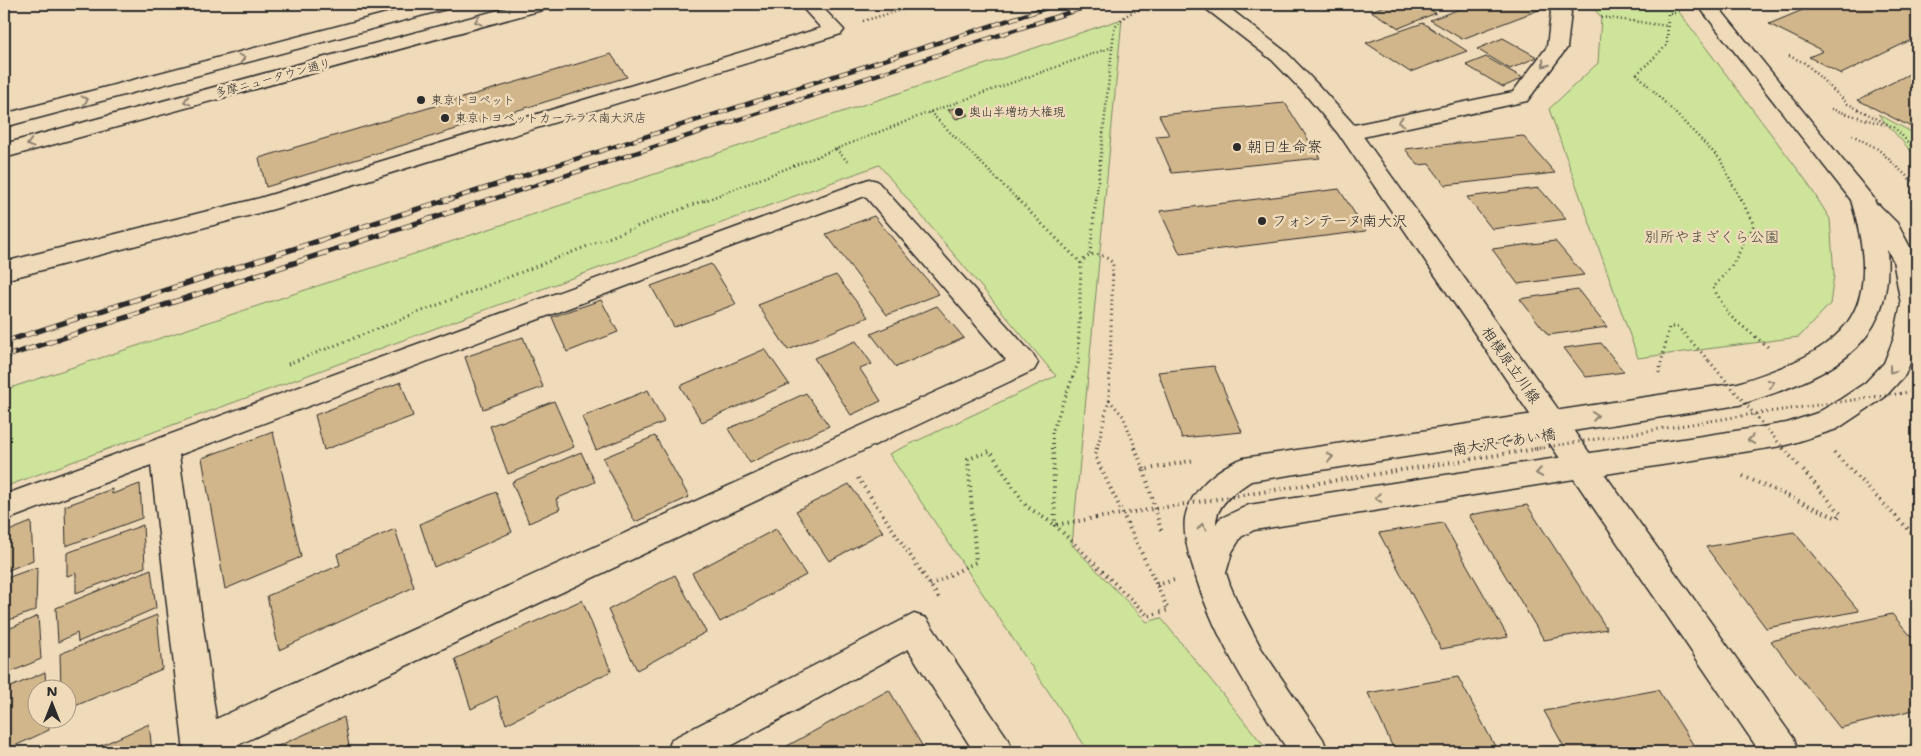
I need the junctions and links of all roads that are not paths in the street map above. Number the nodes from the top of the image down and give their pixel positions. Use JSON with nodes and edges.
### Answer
{"nodes":[{"id":1,"x":443,"y":4,"type":"edge"},
{"id":2,"x":542,"y":4,"type":"edge"},
{"id":3,"x":808,"y":4,"type":"edge"},
{"id":4,"x":1212,"y":4,"type":"edge"},
{"id":5,"x":1556,"y":4,"type":"edge"},
{"id":6,"x":1706,"y":4,"type":"edge"},
{"id":7,"x":4,"y":121,"type":"edge"},
{"id":8,"x":1349,"y":133,"type":"junction"},
{"id":9,"x":4,"y":151,"type":"edge"},
{"id":10,"x":1863,"y":200,"type":"junction"},
{"id":11,"x":4,"y":271,"type":"edge"},
{"id":12,"x":1550,"y":423,"type":"junction"},
{"id":13,"x":164,"y":448,"type":"junction"},
{"id":14,"x":1581,"y":467,"type":"junction"},
{"id":15,"x":4,"y":508,"type":"edge"},
{"id":16,"x":1210,"y":574,"type":"junction"},
{"id":17,"x":201,"y":748,"type":"edge"},
{"id":18,"x":685,"y":752,"type":"edge"},
{"id":19,"x":995,"y":752,"type":"edge"},
{"id":20,"x":1310,"y":752,"type":"edge"},
{"id":21,"x":1781,"y":752,"type":"edge"}],
"edges":[{"from":7,"to":1,"type":"street","name":"多摩ニュータウン通り","one_way":true},
{"from":2,"to":9,"type":"street","name":"多摩ニュータウン通り","one_way":true},
{"from":3,"to":11,"type":"street"},
{"from":4,"to":8,"type":"street","name":"相模原立川線"},
{"from":5,"to":8,"type":"street","one_way":true},
{"from":6,"to":10,"type":"street"},
{"from":8,"to":12,"type":"street","name":"相模原立川線"},
{"from":12,"to":10,"type":"street","one_way":true},
{"from":10,"to":14,"type":"street","one_way":true},
{"from":12,"to":14,"type":"street","name":"相模原立川線"},
{"from":16,"to":12,"type":"street","one_way":true},
{"from":13,"to":15,"type":"street"},
{"from":13,"to":17,"type":"street"},
{"from":13,"to":17,"type":"street"},
{"from":14,"to":16,"type":"street","one_way":true},
{"from":14,"to":21,"type":"street","name":"相模原立川線"},
{"from":16,"to":20,"type":"street"},
{"from":18,"to":19,"type":"street"}]}
